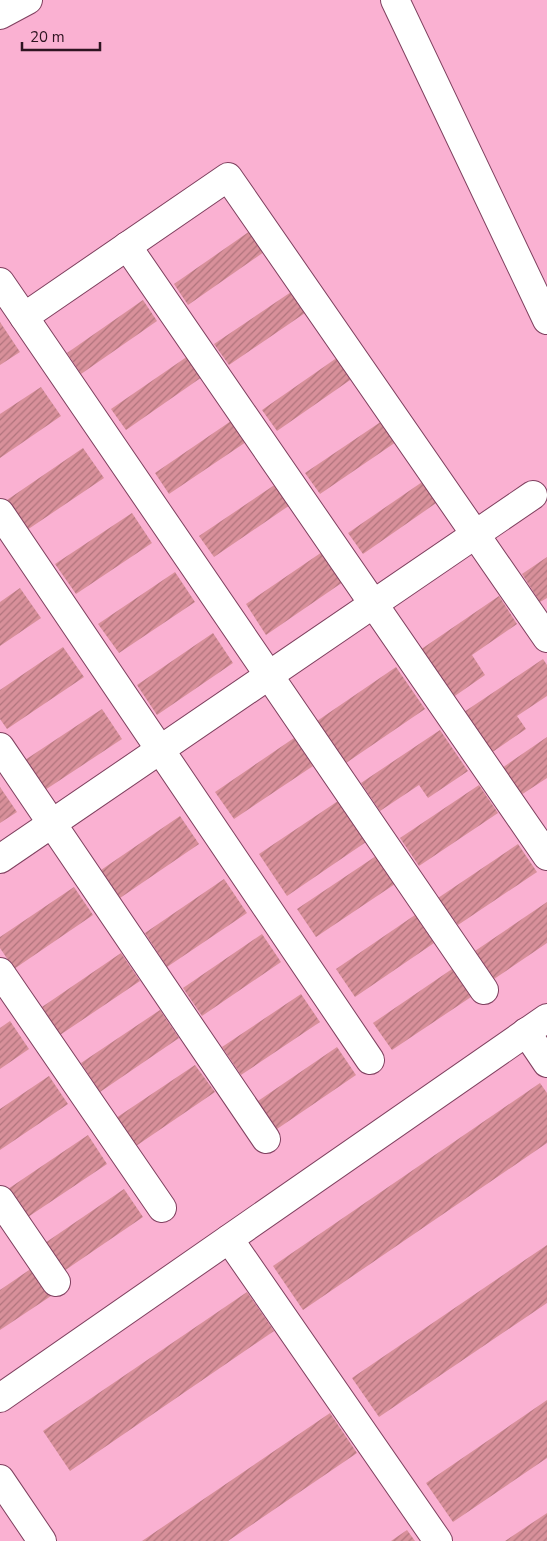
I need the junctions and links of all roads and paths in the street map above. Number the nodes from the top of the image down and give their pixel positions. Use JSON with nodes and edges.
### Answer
{"nodes":[{"id":1,"x":28,"y":0,"type":"edge"},
{"id":2,"x":395,"y":0,"type":"edge"},
{"id":3,"x":0,"y":15,"type":"edge"},
{"id":4,"x":127,"y":246,"type":"junction"},
{"id":5,"x":0,"y":282,"type":"edge"},
{"id":6,"x":24,"y":318,"type":"junction"},
{"id":7,"x":547,"y":320,"type":"edge"},
{"id":8,"x":533,"y":495,"type":"dead end"},
{"id":9,"x":0,"y":513,"type":"edge"},
{"id":10,"x":475,"y":534,"type":"junction"},
{"id":11,"x":373,"y":604,"type":"junction"},
{"id":12,"x":547,"y":638,"type":"edge"},
{"id":13,"x":269,"y":675,"type":"junction"},
{"id":14,"x":0,"y":747,"type":"edge"},
{"id":15,"x":160,"y":750,"type":"junction"},
{"id":16,"x":52,"y":824,"type":"junction"},
{"id":17,"x":547,"y":856,"type":"edge"},
{"id":18,"x":0,"y":859,"type":"edge"},
{"id":19,"x":0,"y":972,"type":"edge"},
{"id":20,"x":484,"y":990,"type":"dead end"},
{"id":21,"x":536,"y":1025,"type":"edge"},
{"id":22,"x":370,"y":1060,"type":"dead end"},
{"id":23,"x":547,"y":1063,"type":"edge"},
{"id":24,"x":266,"y":1139,"type":"dead end"},
{"id":25,"x":0,"y":1200,"type":"edge"},
{"id":26,"x":162,"y":1208,"type":"dead end"},
{"id":27,"x":229,"y":1239,"type":"junction"},
{"id":28,"x":56,"y":1282,"type":"dead end"},
{"id":29,"x":0,"y":1398,"type":"edge"},
{"id":30,"x":0,"y":1479,"type":"edge"},
{"id":31,"x":42,"y":1541,"type":"edge"},
{"id":32,"x":438,"y":1541,"type":"edge"}],
"edges":[{"from":1,"to":3,"type":"street"},
{"from":2,"to":7,"type":"street"},
{"from":4,"to":6,"type":"street"},
{"from":4,"to":10,"type":"street"},
{"from":4,"to":11,"type":"street"},
{"from":5,"to":6,"type":"street"},
{"from":6,"to":13,"type":"street"},
{"from":8,"to":10,"type":"street"},
{"from":9,"to":15,"type":"street"},
{"from":10,"to":11,"type":"street"},
{"from":10,"to":12,"type":"street"},
{"from":11,"to":13,"type":"street"},
{"from":11,"to":17,"type":"street"},
{"from":13,"to":15,"type":"street"},
{"from":13,"to":20,"type":"street"},
{"from":14,"to":16,"type":"street"},
{"from":15,"to":16,"type":"street"},
{"from":15,"to":22,"type":"street"},
{"from":16,"to":18,"type":"street"},
{"from":16,"to":24,"type":"street"},
{"from":19,"to":26,"type":"street"},
{"from":21,"to":23,"type":"street"},
{"from":21,"to":27,"type":"street"},
{"from":25,"to":28,"type":"street"},
{"from":27,"to":29,"type":"street"},
{"from":27,"to":32,"type":"street"},
{"from":30,"to":31,"type":"street"}]}
